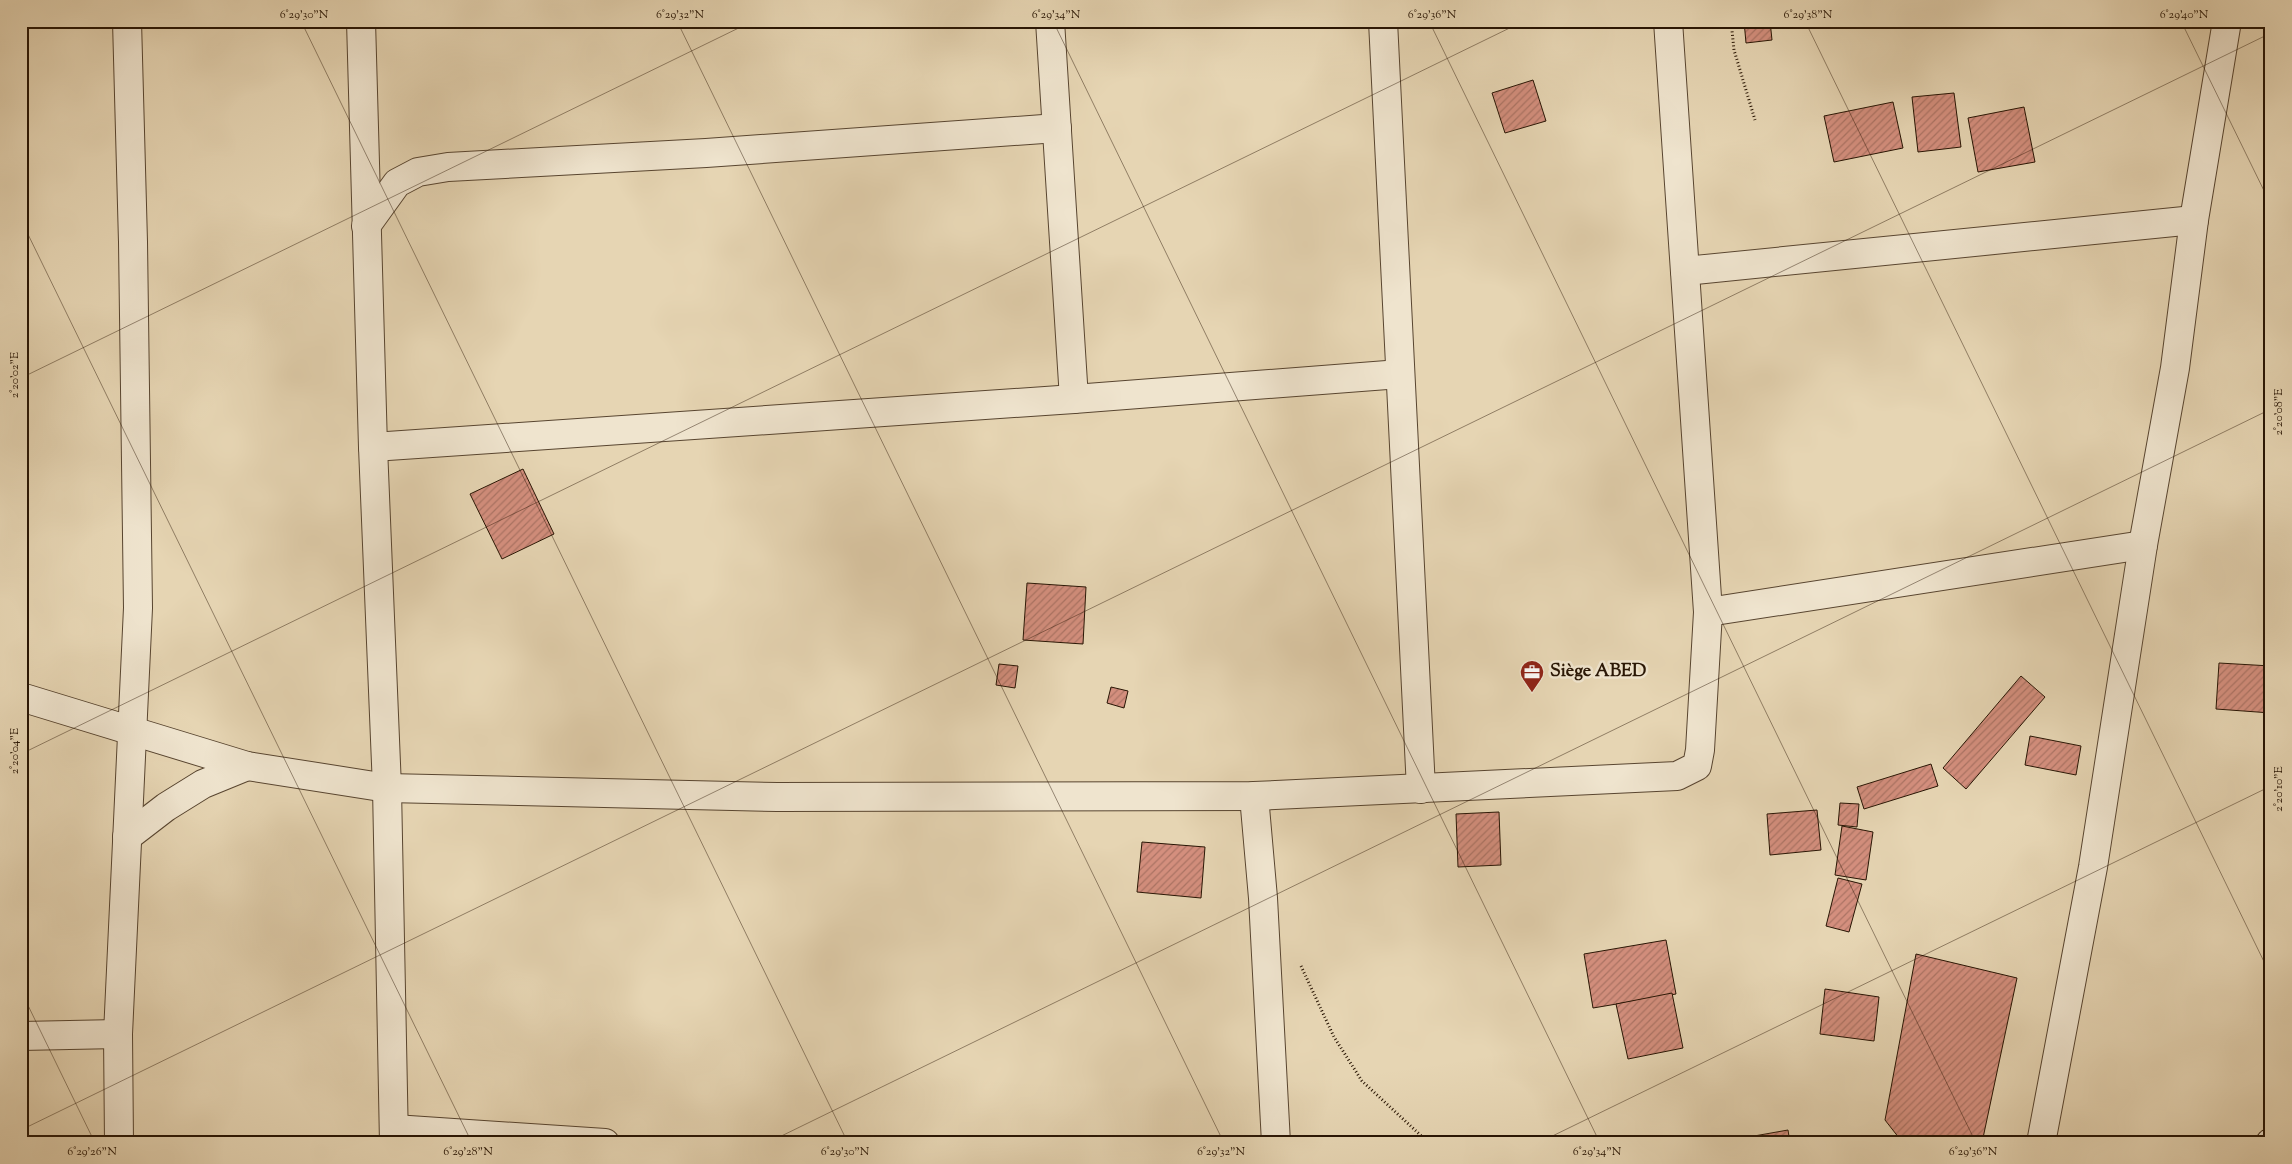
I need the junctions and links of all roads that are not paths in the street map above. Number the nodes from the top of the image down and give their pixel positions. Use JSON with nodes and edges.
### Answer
{"nodes":[{"id":1,"x":127,"y":21,"type":"edge"},
{"id":2,"x":361,"y":21,"type":"edge"},
{"id":3,"x":1050,"y":21,"type":"edge"},
{"id":4,"x":1383,"y":21,"type":"edge"},
{"id":5,"x":1668,"y":21,"type":"edge"},
{"id":6,"x":2227,"y":21,"type":"edge"},
{"id":7,"x":1057,"y":128,"type":"junction"},
{"id":8,"x":2194,"y":220,"type":"junction"},
{"id":9,"x":366,"y":226,"type":"junction"},
{"id":10,"x":1685,"y":271,"type":"junction"},
{"id":11,"x":1400,"y":374,"type":"junction"},
{"id":12,"x":1074,"y":399,"type":"junction"},
{"id":13,"x":372,"y":447,"type":"junction"},
{"id":14,"x":2143,"y":544,"type":"junction"},
{"id":15,"x":1708,"y":612,"type":"junction"},
{"id":16,"x":21,"y":697,"type":"edge"},
{"id":17,"x":132,"y":730,"type":"junction"},
{"id":18,"x":247,"y":766,"type":"junction"},
{"id":19,"x":387,"y":788,"type":"junction"},
{"id":20,"x":1421,"y":789,"type":"junction"},
{"id":21,"x":1254,"y":796,"type":"junction"},
{"id":22,"x":127,"y":837,"type":"junction"},
{"id":23,"x":118,"y":1034,"type":"junction"},
{"id":24,"x":21,"y":1036,"type":"edge"},
{"id":25,"x":394,"y":1136,"type":"edge"},
{"id":26,"x":119,"y":1143,"type":"edge"},
{"id":27,"x":606,"y":1143,"type":"edge"},
{"id":28,"x":1276,"y":1143,"type":"edge"},
{"id":29,"x":2041,"y":1143,"type":"edge"}],
"edges":[{"from":1,"to":17,"type":"street"},
{"from":2,"to":9,"type":"street"},
{"from":3,"to":7,"type":"street"},
{"from":4,"to":11,"type":"street"},
{"from":5,"to":10,"type":"street"},
{"from":6,"to":8,"type":"street"},
{"from":7,"to":9,"type":"street"},
{"from":7,"to":12,"type":"street"},
{"from":8,"to":10,"type":"street"},
{"from":8,"to":14,"type":"street"},
{"from":9,"to":13,"type":"street"},
{"from":10,"to":15,"type":"street"},
{"from":11,"to":12,"type":"street"},
{"from":11,"to":20,"type":"street"},
{"from":12,"to":13,"type":"street"},
{"from":13,"to":19,"type":"street"},
{"from":14,"to":15,"type":"street"},
{"from":14,"to":29,"type":"street"},
{"from":15,"to":20,"type":"street"},
{"from":16,"to":17,"type":"street"},
{"from":17,"to":18,"type":"street"},
{"from":17,"to":22,"type":"street"},
{"from":18,"to":19,"type":"street"},
{"from":18,"to":22,"type":"street"},
{"from":19,"to":21,"type":"street"},
{"from":19,"to":25,"type":"street"},
{"from":20,"to":21,"type":"street"},
{"from":21,"to":28,"type":"street"},
{"from":22,"to":23,"type":"street"},
{"from":23,"to":24,"type":"street"},
{"from":23,"to":26,"type":"street"},
{"from":25,"to":27,"type":"street"}]}
